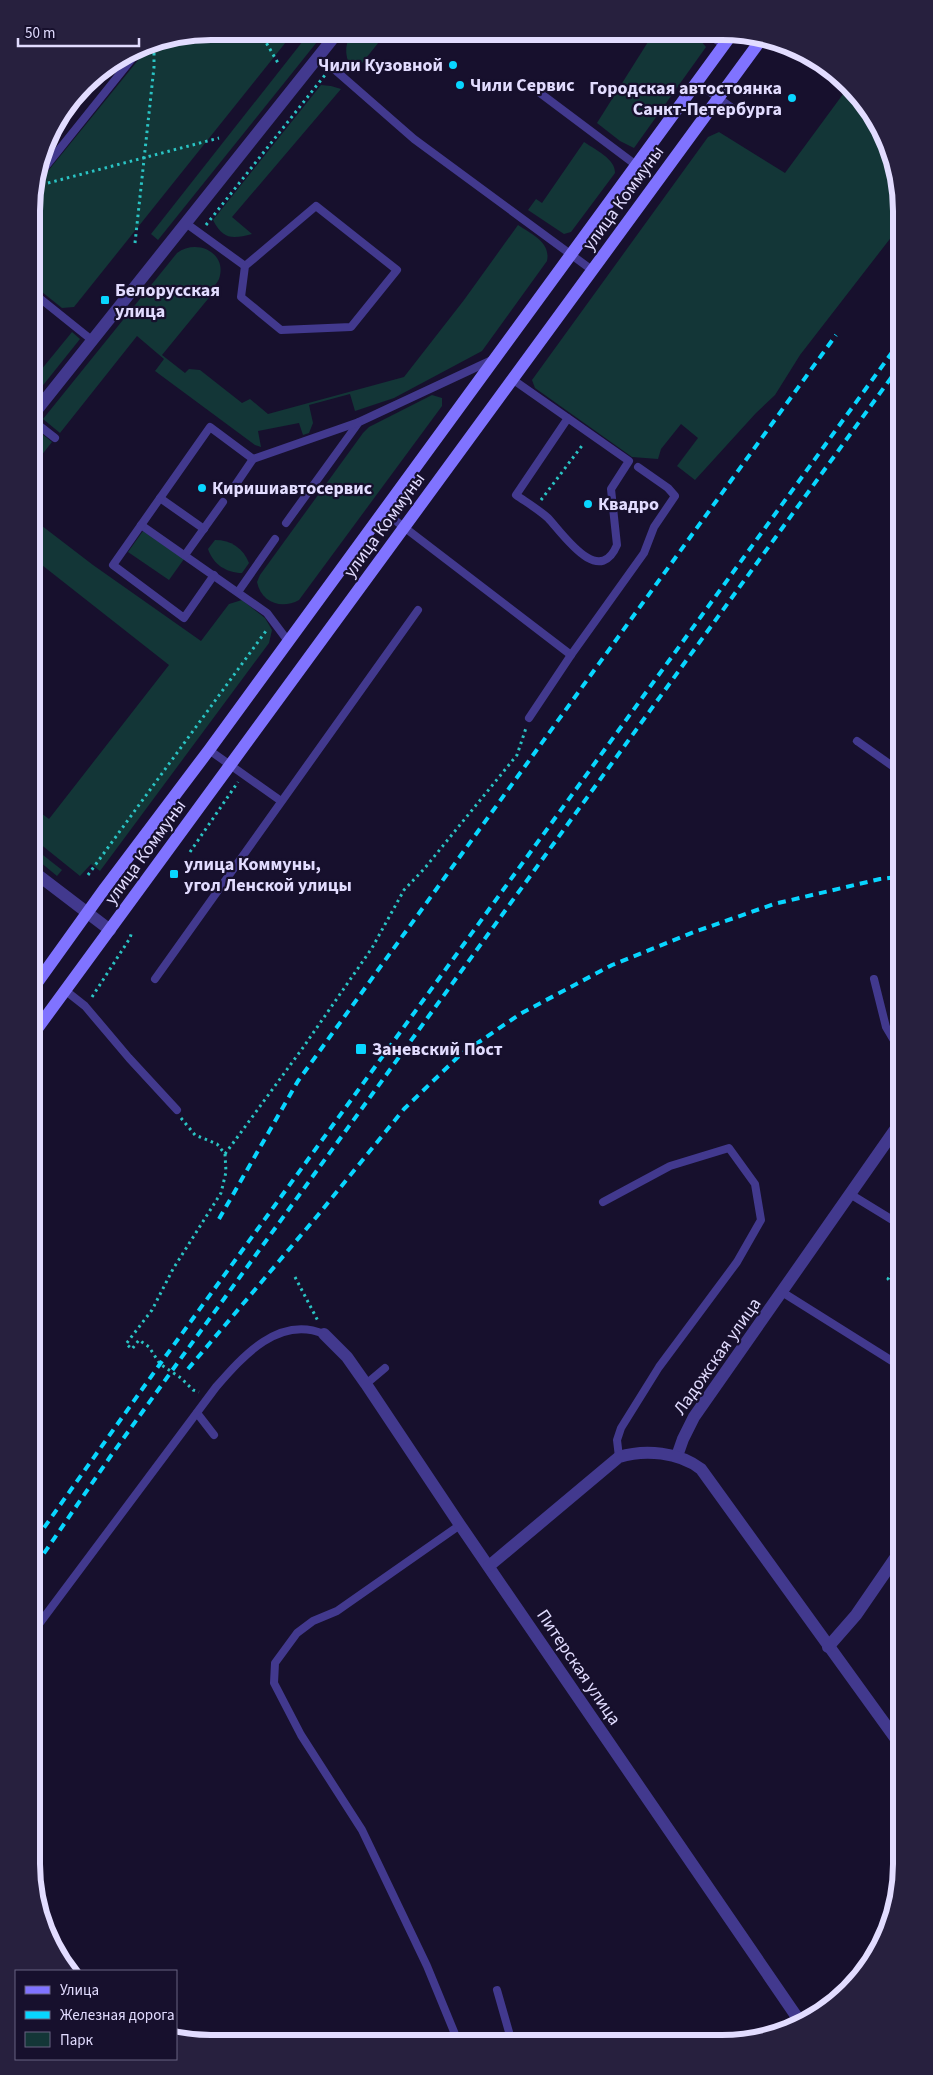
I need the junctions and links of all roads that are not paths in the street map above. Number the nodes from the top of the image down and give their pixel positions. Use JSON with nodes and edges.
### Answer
{"nodes":[{"id":1,"x":332,"y":40,"type":"edge"},
{"id":2,"x":716,"y":40,"type":"edge"},
{"id":3,"x":727,"y":40,"type":"edge"},
{"id":4,"x":758,"y":44,"type":"edge"},
{"id":5,"x":724,"y":45,"type":"junction"},
{"id":6,"x":319,"y":56,"type":"junction"},
{"id":7,"x":130,"y":61,"type":"edge"},
{"id":8,"x":696,"y":82,"type":"junction"},
{"id":9,"x":540,"y":92,"type":"dead end"},
{"id":10,"x":718,"y":98,"type":"junction"},
{"id":11,"x":735,"y":110,"type":"dead end"},
{"id":12,"x":636,"y":165,"type":"junction"},
{"id":13,"x":46,"y":166,"type":"edge"},
{"id":14,"x":187,"y":224,"type":"junction"},
{"id":15,"x":570,"y":254,"type":"junction"},
{"id":16,"x":245,"y":266,"type":"junction"},
{"id":17,"x":592,"y":270,"type":"junction"},
{"id":18,"x":40,"y":298,"type":"edge"},
{"id":19,"x":93,"y":341,"type":"junction"},
{"id":20,"x":494,"y":359,"type":"junction"},
{"id":21,"x":512,"y":379,"type":"junction"},
{"id":22,"x":40,"y":408,"type":"edge"},
{"id":23,"x":568,"y":418,"type":"junction"},
{"id":24,"x":359,"y":422,"type":"junction"},
{"id":25,"x":40,"y":425,"type":"edge"},
{"id":26,"x":55,"y":438,"type":"dead end"},
{"id":27,"x":253,"y":459,"type":"junction"},
{"id":28,"x":638,"y":468,"type":"dead end"},
{"id":29,"x":234,"y":487,"type":"dead end"},
{"id":30,"x":160,"y":498,"type":"junction"},
{"id":31,"x":223,"y":502,"type":"dead end"},
{"id":32,"x":383,"y":511,"type":"junction"},
{"id":33,"x":286,"y":523,"type":"dead end"},
{"id":34,"x":141,"y":524,"type":"junction"},
{"id":35,"x":404,"y":526,"type":"junction"},
{"id":36,"x":204,"y":529,"type":"junction"},
{"id":37,"x":274,"y":539,"type":"dead end"},
{"id":38,"x":185,"y":555,"type":"junction"},
{"id":39,"x":214,"y":576,"type":"junction"},
{"id":40,"x":238,"y":592,"type":"junction"},
{"id":41,"x":418,"y":610,"type":"dead end"},
{"id":42,"x":288,"y":641,"type":"junction"},
{"id":43,"x":571,"y":655,"type":"junction"},
{"id":44,"x":529,"y":718,"type":"road end"},
{"id":45,"x":857,"y":742,"type":"dead end"},
{"id":46,"x":209,"y":750,"type":"junction"},
{"id":47,"x":230,"y":765,"type":"junction"},
{"id":48,"x":893,"y":767,"type":"edge"},
{"id":49,"x":281,"y":801,"type":"junction"},
{"id":50,"x":40,"y":877,"type":"edge"},
{"id":51,"x":87,"y":913,"type":"junction"},
{"id":52,"x":110,"y":930,"type":"junction"},
{"id":53,"x":40,"y":979,"type":"edge"},
{"id":54,"x":154,"y":979,"type":"dead end"},
{"id":55,"x":874,"y":980,"type":"dead end"},
{"id":56,"x":66,"y":991,"type":"junction"},
{"id":57,"x":40,"y":1026,"type":"edge"},
{"id":58,"x":893,"y":1040,"type":"edge"},
{"id":59,"x":176,"y":1110,"type":"road end"},
{"id":60,"x":893,"y":1133,"type":"edge"},
{"id":61,"x":850,"y":1194,"type":"junction"},
{"id":62,"x":603,"y":1202,"type":"dead end"},
{"id":63,"x":893,"y":1220,"type":"edge"},
{"id":64,"x":782,"y":1292,"type":"junction"},
{"id":65,"x":324,"y":1334,"type":"joint"},
{"id":66,"x":893,"y":1362,"type":"edge"},
{"id":67,"x":385,"y":1368,"type":"dead end"},
{"id":68,"x":366,"y":1384,"type":"junction"},
{"id":69,"x":196,"y":1413,"type":"junction"},
{"id":70,"x":214,"y":1435,"type":"dead end"},
{"id":71,"x":677,"y":1456,"type":"junction"},
{"id":72,"x":619,"y":1457,"type":"junction"},
{"id":73,"x":460,"y":1525,"type":"junction"},
{"id":74,"x":893,"y":1561,"type":"edge"},
{"id":75,"x":489,"y":1566,"type":"junction"},
{"id":76,"x":40,"y":1623,"type":"edge"},
{"id":77,"x":828,"y":1647,"type":"junction"},
{"id":78,"x":893,"y":1735,"type":"edge"},
{"id":79,"x":497,"y":1990,"type":"dead end"},
{"id":80,"x":797,"y":2017,"type":"edge"},
{"id":81,"x":455,"y":2035,"type":"edge"},
{"id":82,"x":510,"y":2035,"type":"edge"}],
"edges":[{"from":1,"to":6,"type":"street"},
{"from":2,"to":5,"type":"lane"},
{"from":3,"to":5,"type":"street","name":"улица Коммуны"},
{"from":4,"to":10,"type":"street","name":"улица Коммуны"},
{"from":5,"to":8,"type":"street","name":"улица Коммуны"},
{"from":6,"to":14,"type":"street"},
{"from":6,"to":15,"type":"lane"},
{"from":7,"to":13,"type":"lane"},
{"from":8,"to":10,"type":"lane"},
{"from":8,"to":12,"type":"street","name":"улица Коммуны"},
{"from":9,"to":12,"type":"lane"},
{"from":10,"to":11,"type":"lane"},
{"from":10,"to":17,"type":"street","name":"улица Коммуны"},
{"from":12,"to":15,"type":"street","name":"улица Коммуны"},
{"from":14,"to":16,"type":"lane"},
{"from":14,"to":19,"type":"street"},
{"from":15,"to":17,"type":"lane"},
{"from":15,"to":20,"type":"street","name":"улица Коммуны"},
{"from":16,"to":16,"type":"lane"},
{"from":17,"to":21,"type":"street","name":"улица Коммуны"},
{"from":18,"to":19,"type":"lane"},
{"from":19,"to":22,"type":"street"},
{"from":20,"to":24,"type":"lane"},
{"from":20,"to":32,"type":"street","name":"улица Коммуны"},
{"from":21,"to":23,"type":"lane"},
{"from":21,"to":35,"type":"street","name":"улица Коммуны"},
{"from":23,"to":23,"type":"lane"},
{"from":24,"to":27,"type":"lane"},
{"from":24,"to":33,"type":"lane"},
{"from":25,"to":26,"type":"lane"},
{"from":27,"to":29,"type":"lane"},
{"from":27,"to":30,"type":"lane"},
{"from":28,"to":43,"type":"lane"},
{"from":30,"to":34,"type":"lane"},
{"from":30,"to":36,"type":"lane"},
{"from":31,"to":36,"type":"lane"},
{"from":32,"to":35,"type":"lane"},
{"from":32,"to":42,"type":"street","name":"улица Коммуны"},
{"from":34,"to":38,"type":"lane"},
{"from":34,"to":39,"type":"lane"},
{"from":35,"to":43,"type":"lane"},
{"from":35,"to":47,"type":"street","name":"улица Коммуны"},
{"from":36,"to":38,"type":"lane"},
{"from":37,"to":40,"type":"lane"},
{"from":38,"to":39,"type":"lane"},
{"from":39,"to":40,"type":"lane"},
{"from":40,"to":42,"type":"lane"},
{"from":41,"to":49,"type":"lane"},
{"from":42,"to":46,"type":"street","name":"улица Коммуны"},
{"from":43,"to":44,"type":"lane"},
{"from":45,"to":48,"type":"lane"},
{"from":46,"to":47,"type":"lane"},
{"from":46,"to":51,"type":"street","name":"улица Коммуны"},
{"from":47,"to":49,"type":"lane"},
{"from":47,"to":52,"type":"street","name":"улица Коммуны"},
{"from":49,"to":54,"type":"lane"},
{"from":50,"to":51,"type":"street"},
{"from":51,"to":52,"type":"street"},
{"from":51,"to":53,"type":"street","name":"улица Коммуны"},
{"from":52,"to":56,"type":"street","name":"улица Коммуны"},
{"from":55,"to":58,"type":"lane"},
{"from":56,"to":57,"type":"street","name":"улица Коммуны"},
{"from":56,"to":59,"type":"lane"},
{"from":60,"to":61,"type":"street","name":"Ладожская улица"},
{"from":61,"to":63,"type":"lane"},
{"from":61,"to":64,"type":"street","name":"Ладожская улица"},
{"from":62,"to":72,"type":"lane"},
{"from":64,"to":66,"type":"lane"},
{"from":64,"to":71,"type":"street","name":"Ладожская улица"},
{"from":65,"to":68,"type":"street","name":"Питерская улица"},
{"from":65,"to":69,"type":"lane"},
{"from":67,"to":68,"type":"lane"},
{"from":68,"to":73,"type":"street","name":"Питерская улица"},
{"from":69,"to":70,"type":"lane"},
{"from":69,"to":76,"type":"lane"},
{"from":71,"to":72,"type":"street"},
{"from":71,"to":77,"type":"street"},
{"from":72,"to":75,"type":"street"},
{"from":73,"to":75,"type":"street","name":"Питерская улица"},
{"from":73,"to":81,"type":"lane"},
{"from":74,"to":77,"type":"street"},
{"from":75,"to":80,"type":"street","name":"Питерская улица"},
{"from":77,"to":78,"type":"street"},
{"from":79,"to":82,"type":"lane"}]}
